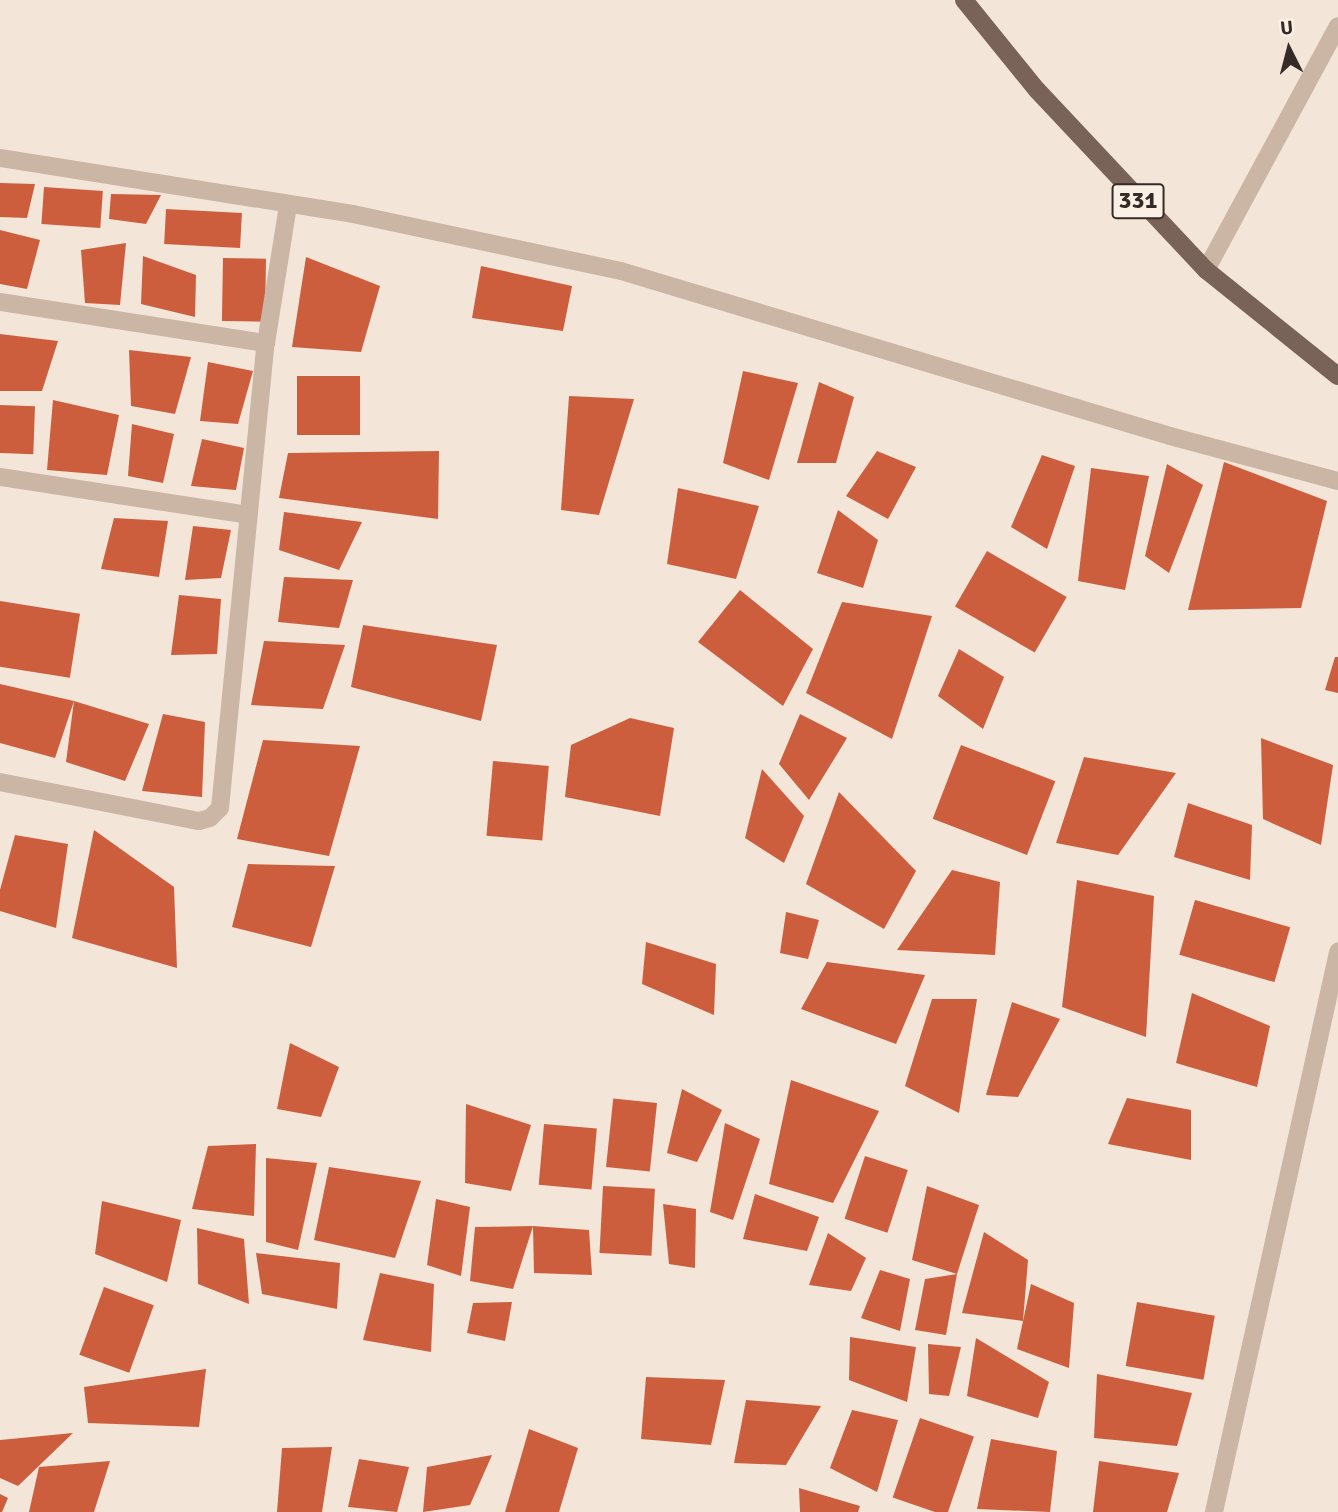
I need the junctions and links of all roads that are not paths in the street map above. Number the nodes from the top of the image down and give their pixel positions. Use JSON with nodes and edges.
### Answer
{"nodes":[{"id":1,"x":964,"y":0,"type":"edge"},
{"id":2,"x":1338,"y":26,"type":"edge"},
{"id":3,"x":0,"y":158,"type":"edge"},
{"id":4,"x":288,"y":205,"type":"junction"},
{"id":5,"x":1206,"y":270,"type":"junction"},
{"id":6,"x":0,"y":302,"type":"edge"},
{"id":7,"x":265,"y":343,"type":"junction"},
{"id":8,"x":1338,"y":376,"type":"edge"},
{"id":9,"x":0,"y":477,"type":"edge"},
{"id":10,"x":1338,"y":481,"type":"edge"},
{"id":11,"x":248,"y":514,"type":"junction"},
{"id":12,"x":0,"y":782,"type":"edge"},
{"id":13,"x":1338,"y":952,"type":"edge"},
{"id":14,"x":1219,"y":1509,"type":"edge"}],
"edges":[{"from":1,"to":5,"type":"main road","number":"331"},
{"from":2,"to":5,"type":"street"},
{"from":3,"to":4,"type":"street"},
{"from":4,"to":7,"type":"street"},
{"from":4,"to":10,"type":"street"},
{"from":5,"to":8,"type":"main road","number":"331"},
{"from":6,"to":7,"type":"street"},
{"from":7,"to":11,"type":"street"},
{"from":9,"to":11,"type":"street"},
{"from":11,"to":12,"type":"street"},
{"from":13,"to":14,"type":"street"}]}
